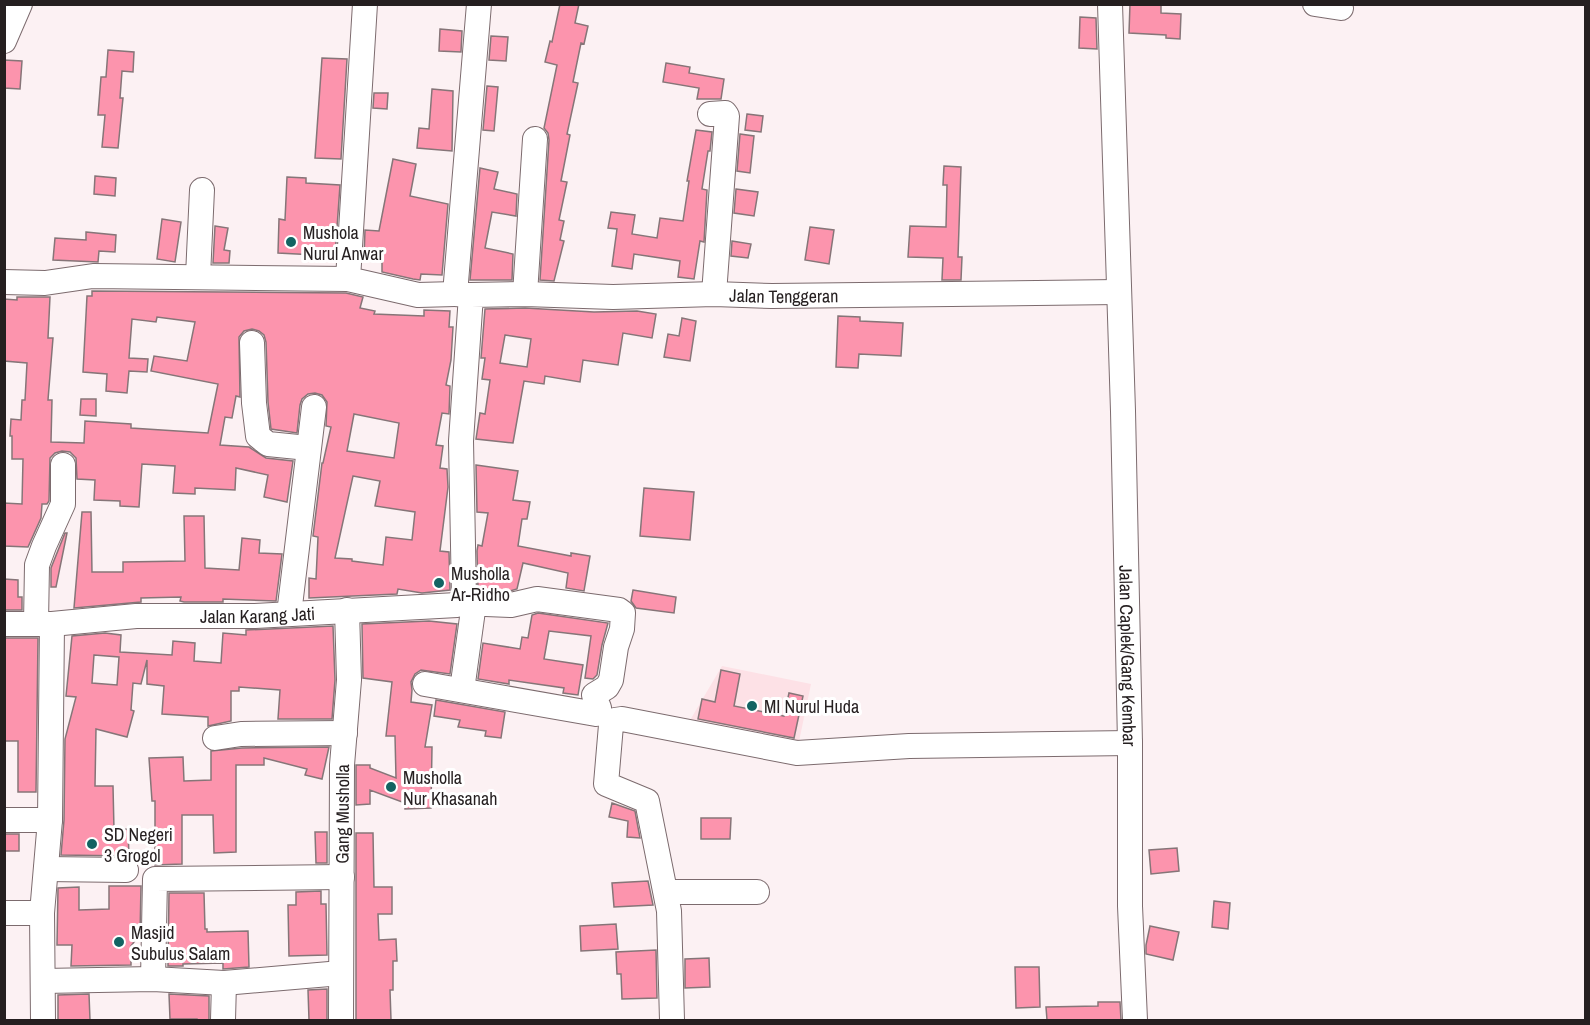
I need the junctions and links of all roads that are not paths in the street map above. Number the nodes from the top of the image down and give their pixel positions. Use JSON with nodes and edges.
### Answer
{"nodes":[{"id":1,"x":20,"y":4,"type":"edge"},
{"id":2,"x":365,"y":4,"type":"edge"},
{"id":3,"x":479,"y":4,"type":"edge"},
{"id":4,"x":1110,"y":4,"type":"edge"},
{"id":5,"x":1315,"y":4,"type":"edge"},
{"id":6,"x":1341,"y":8,"type":"dead end"},
{"id":7,"x":4,"y":41,"type":"edge"},
{"id":8,"x":710,"y":114,"type":"dead end"},
{"id":9,"x":535,"y":139,"type":"dead end"},
{"id":10,"x":202,"y":190,"type":"dead end"},
{"id":11,"x":198,"y":276,"type":"junction"},
{"id":12,"x":348,"y":279,"type":"junction"},
{"id":13,"x":4,"y":282,"type":"edge"},
{"id":14,"x":1118,"y":292,"type":"junction"},
{"id":15,"x":525,"y":294,"type":"junction"},
{"id":16,"x":714,"y":294,"type":"junction"},
{"id":17,"x":463,"y":295,"type":"junction"},
{"id":18,"x":252,"y":343,"type":"dead end"},
{"id":19,"x":314,"y":407,"type":"dead end"},
{"id":20,"x":308,"y":448,"type":"junction"},
{"id":21,"x":63,"y":465,"type":"dead end"},
{"id":22,"x":467,"y":603,"type":"junction"},
{"id":23,"x":347,"y":610,"type":"junction"},
{"id":24,"x":289,"y":614,"type":"junction"},
{"id":25,"x":44,"y":623,"type":"junction"},
{"id":26,"x":4,"y":624,"type":"edge"},
{"id":27,"x":425,"y":684,"type":"dead end"},
{"id":28,"x":462,"y":690,"type":"junction"},
{"id":29,"x":345,"y":733,"type":"junction"},
{"id":30,"x":215,"y":738,"type":"dead end"},
{"id":31,"x":1130,"y":742,"type":"junction"},
{"id":32,"x":4,"y":820,"type":"edge"},
{"id":33,"x":50,"y":820,"type":"junction"},
{"id":34,"x":45,"y":869,"type":"junction"},
{"id":35,"x":126,"y":870,"type":"dead end"},
{"id":36,"x":342,"y":877,"type":"junction"},
{"id":37,"x":667,"y":892,"type":"junction"},
{"id":38,"x":757,"y":892,"type":"dead end"},
{"id":39,"x":4,"y":913,"type":"edge"},
{"id":40,"x":42,"y":913,"type":"junction"},
{"id":41,"x":341,"y":973,"type":"junction"},
{"id":42,"x":153,"y":979,"type":"junction"},
{"id":43,"x":43,"y":981,"type":"junction"},
{"id":44,"x":224,"y":983,"type":"junction"},
{"id":45,"x":43,"y":1020,"type":"edge"},
{"id":46,"x":223,"y":1020,"type":"edge"},
{"id":47,"x":341,"y":1020,"type":"edge"},
{"id":48,"x":672,"y":1020,"type":"edge"},
{"id":49,"x":1135,"y":1020,"type":"edge"}],
"edges":[{"from":1,"to":7,"type":"street"},
{"from":2,"to":12,"type":"street"},
{"from":3,"to":17,"type":"street"},
{"from":4,"to":14,"type":"street"},
{"from":5,"to":6,"type":"street"},
{"from":8,"to":16,"type":"street"},
{"from":9,"to":15,"type":"street"},
{"from":10,"to":11,"type":"street"},
{"from":11,"to":12,"type":"street","name":"Jalan Tenggeran"},
{"from":11,"to":13,"type":"street","name":"Jalan Tenggeran"},
{"from":12,"to":17,"type":"street","name":"Jalan Tenggeran"},
{"from":14,"to":16,"type":"street","name":"Jalan Tenggeran"},
{"from":14,"to":31,"type":"street","name":"Jalan Caplek/Gang Kembar"},
{"from":15,"to":16,"type":"street","name":"Jalan Tenggeran"},
{"from":15,"to":17,"type":"street","name":"Jalan Tenggeran"},
{"from":17,"to":22,"type":"street"},
{"from":18,"to":20,"type":"street"},
{"from":19,"to":20,"type":"street"},
{"from":20,"to":24,"type":"street"},
{"from":21,"to":25,"type":"street"},
{"from":22,"to":23,"type":"street","name":"Jalan Karang Jati"},
{"from":22,"to":28,"type":"street"},
{"from":22,"to":28,"type":"street","name":"Jalan Karang Jati"},
{"from":23,"to":24,"type":"street","name":"Jalan Karang Jati"},
{"from":23,"to":29,"type":"street","name":"Gang Musholla"},
{"from":24,"to":25,"type":"street","name":"Jalan Karang Jati"},
{"from":25,"to":26,"type":"street","name":"Jalan Karang Jati"},
{"from":25,"to":33,"type":"street"},
{"from":27,"to":28,"type":"street"},
{"from":29,"to":30,"type":"street"},
{"from":29,"to":36,"type":"street","name":"Gang Musholla"},
{"from":31,"to":37,"type":"street"},
{"from":31,"to":49,"type":"street","name":"Jalan Caplek/Gang Kembar"},
{"from":32,"to":33,"type":"street"},
{"from":33,"to":34,"type":"street"},
{"from":34,"to":35,"type":"street"},
{"from":34,"to":40,"type":"street"},
{"from":36,"to":41,"type":"street","name":"Gang Musholla"},
{"from":36,"to":42,"type":"street"},
{"from":37,"to":38,"type":"street"},
{"from":37,"to":48,"type":"street"},
{"from":39,"to":40,"type":"street"},
{"from":40,"to":43,"type":"street"},
{"from":41,"to":44,"type":"street"},
{"from":41,"to":47,"type":"street","name":"Gang Musholla"},
{"from":42,"to":43,"type":"street"},
{"from":42,"to":44,"type":"street"},
{"from":43,"to":45,"type":"street"},
{"from":44,"to":46,"type":"street"}]}
